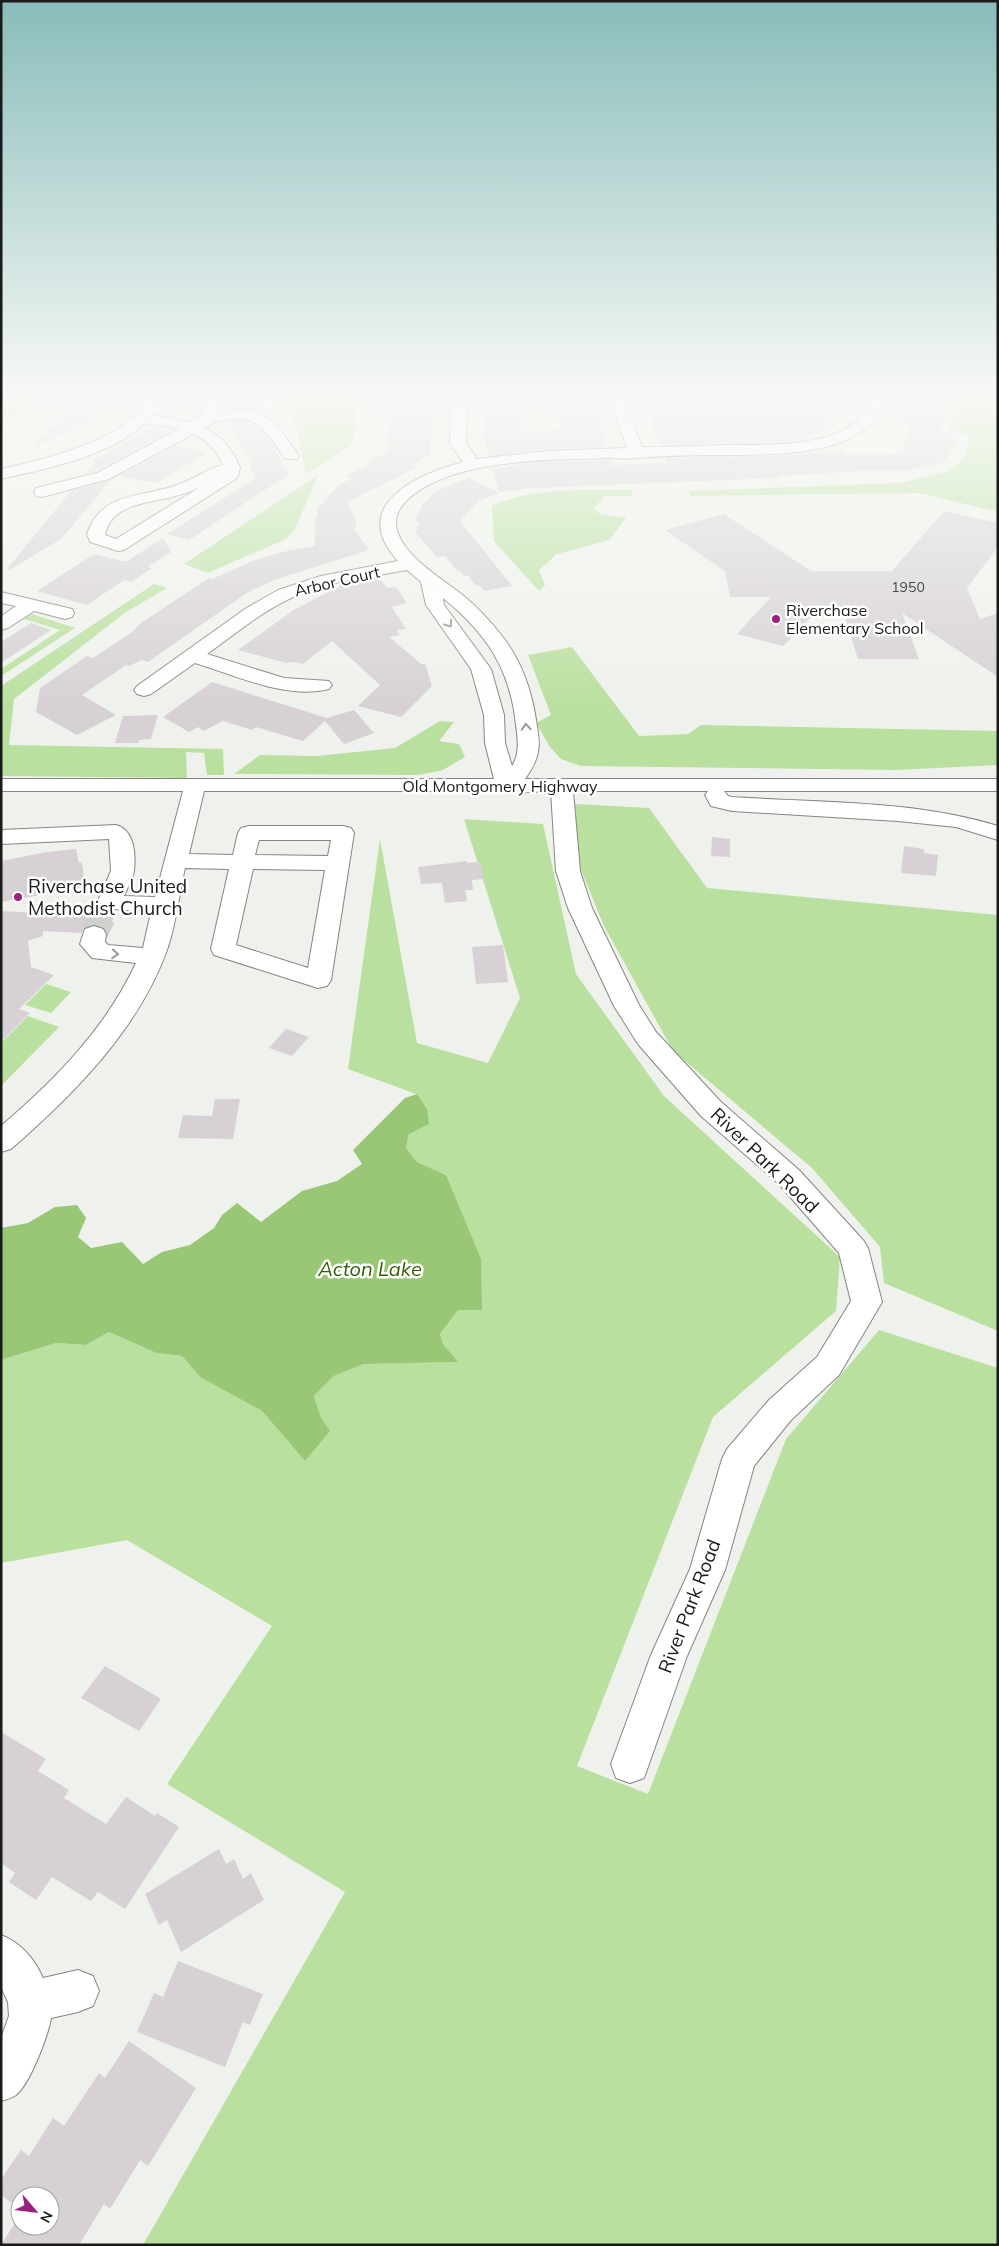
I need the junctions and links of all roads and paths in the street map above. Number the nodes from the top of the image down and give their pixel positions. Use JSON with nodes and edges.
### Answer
{"nodes":[{"id":1,"x":144,"y":498,"type":"edge"},
{"id":2,"x":195,"y":498,"type":"edge"},
{"id":3,"x":401,"y":498,"type":"edge"},
{"id":4,"x":411,"y":564,"type":"junction"},
{"id":5,"x":430,"y":580,"type":"junction"},
{"id":6,"x":1,"y":597,"type":"edge"},
{"id":7,"x":32,"y":604,"type":"junction"},
{"id":8,"x":65,"y":613,"type":"dead end"},
{"id":9,"x":1,"y":624,"type":"edge"},
{"id":10,"x":193,"y":656,"type":"junction"},
{"id":11,"x":322,"y":685,"type":"dead end"},
{"id":12,"x":144,"y":690,"type":"dead end"},
{"id":13,"x":495,"y":743,"type":"junction"},
{"id":14,"x":528,"y":756,"type":"junction"},
{"id":15,"x":1,"y":785,"type":"edge"},
{"id":16,"x":998,"y":785,"type":"edge"},
{"id":17,"x":194,"y":786,"type":"junction"},
{"id":18,"x":412,"y":786,"type":"junction"},
{"id":19,"x":507,"y":786,"type":"junction"},
{"id":20,"x":562,"y":786,"type":"junction"},
{"id":21,"x":715,"y":786,"type":"junction"},
{"id":22,"x":627,"y":787,"type":"junction"},
{"id":23,"x":998,"y":832,"type":"edge"},
{"id":24,"x":1,"y":837,"type":"edge"},
{"id":25,"x":176,"y":861,"type":"junction"},
{"id":26,"x":243,"y":862,"type":"junction"},
{"id":27,"x":165,"y":905,"type":"junction"},
{"id":28,"x":102,"y":918,"type":"junction"},
{"id":29,"x":152,"y":957,"type":"junction"},
{"id":30,"x":1,"y":1142,"type":"edge"},
{"id":31,"x":630,"y":1764,"type":"dead end"},
{"id":32,"x":1,"y":1956,"type":"edge"},
{"id":33,"x":78,"y":1991,"type":"dead end"},
{"id":34,"x":30,"y":2002,"type":"junction"},
{"id":35,"x":1,"y":2079,"type":"edge"}],
"edges":[{"from":1,"to":2,"type":"street"},
{"from":3,"to":4,"type":"street"},
{"from":4,"to":5,"type":"street"},
{"from":4,"to":10,"type":"street","name":"Arbor Court"},
{"from":5,"to":13,"type":"street","one_way":true},
{"from":14,"to":5,"type":"street","one_way":true},
{"from":6,"to":7,"type":"street"},
{"from":7,"to":8,"type":"street"},
{"from":7,"to":9,"type":"street"},
{"from":10,"to":11,"type":"street"},
{"from":10,"to":12,"type":"street","name":"Arbor Court"},
{"from":13,"to":18,"type":"street"},
{"from":13,"to":19,"type":"street"},
{"from":14,"to":19,"type":"street"},
{"from":14,"to":22,"type":"street"},
{"from":15,"to":17,"type":"street","name":"Old Montgomery Highway"},
{"from":16,"to":21,"type":"street","name":"Old Montgomery Highway"},
{"from":17,"to":18,"type":"street","name":"Old Montgomery Highway"},
{"from":17,"to":25,"type":"street"},
{"from":18,"to":19,"type":"street","name":"Old Montgomery Highway"},
{"from":19,"to":20,"type":"street","name":"Old Montgomery Highway"},
{"from":20,"to":22,"type":"street","name":"Old Montgomery Highway"},
{"from":20,"to":31,"type":"street","name":"River Park Road"},
{"from":21,"to":22,"type":"street","name":"Old Montgomery Highway"},
{"from":21,"to":23,"type":"street"},
{"from":24,"to":28,"type":"street"},
{"from":25,"to":26,"type":"street"},
{"from":25,"to":27,"type":"street"},
{"from":26,"to":26,"type":"street"},
{"from":27,"to":28,"type":"street"},
{"from":27,"to":29,"type":"street"},
{"from":28,"to":29,"type":"street","one_way":true},
{"from":29,"to":30,"type":"street"},
{"from":32,"to":34,"type":"street"},
{"from":33,"to":34,"type":"street"},
{"from":34,"to":35,"type":"street"}]}
